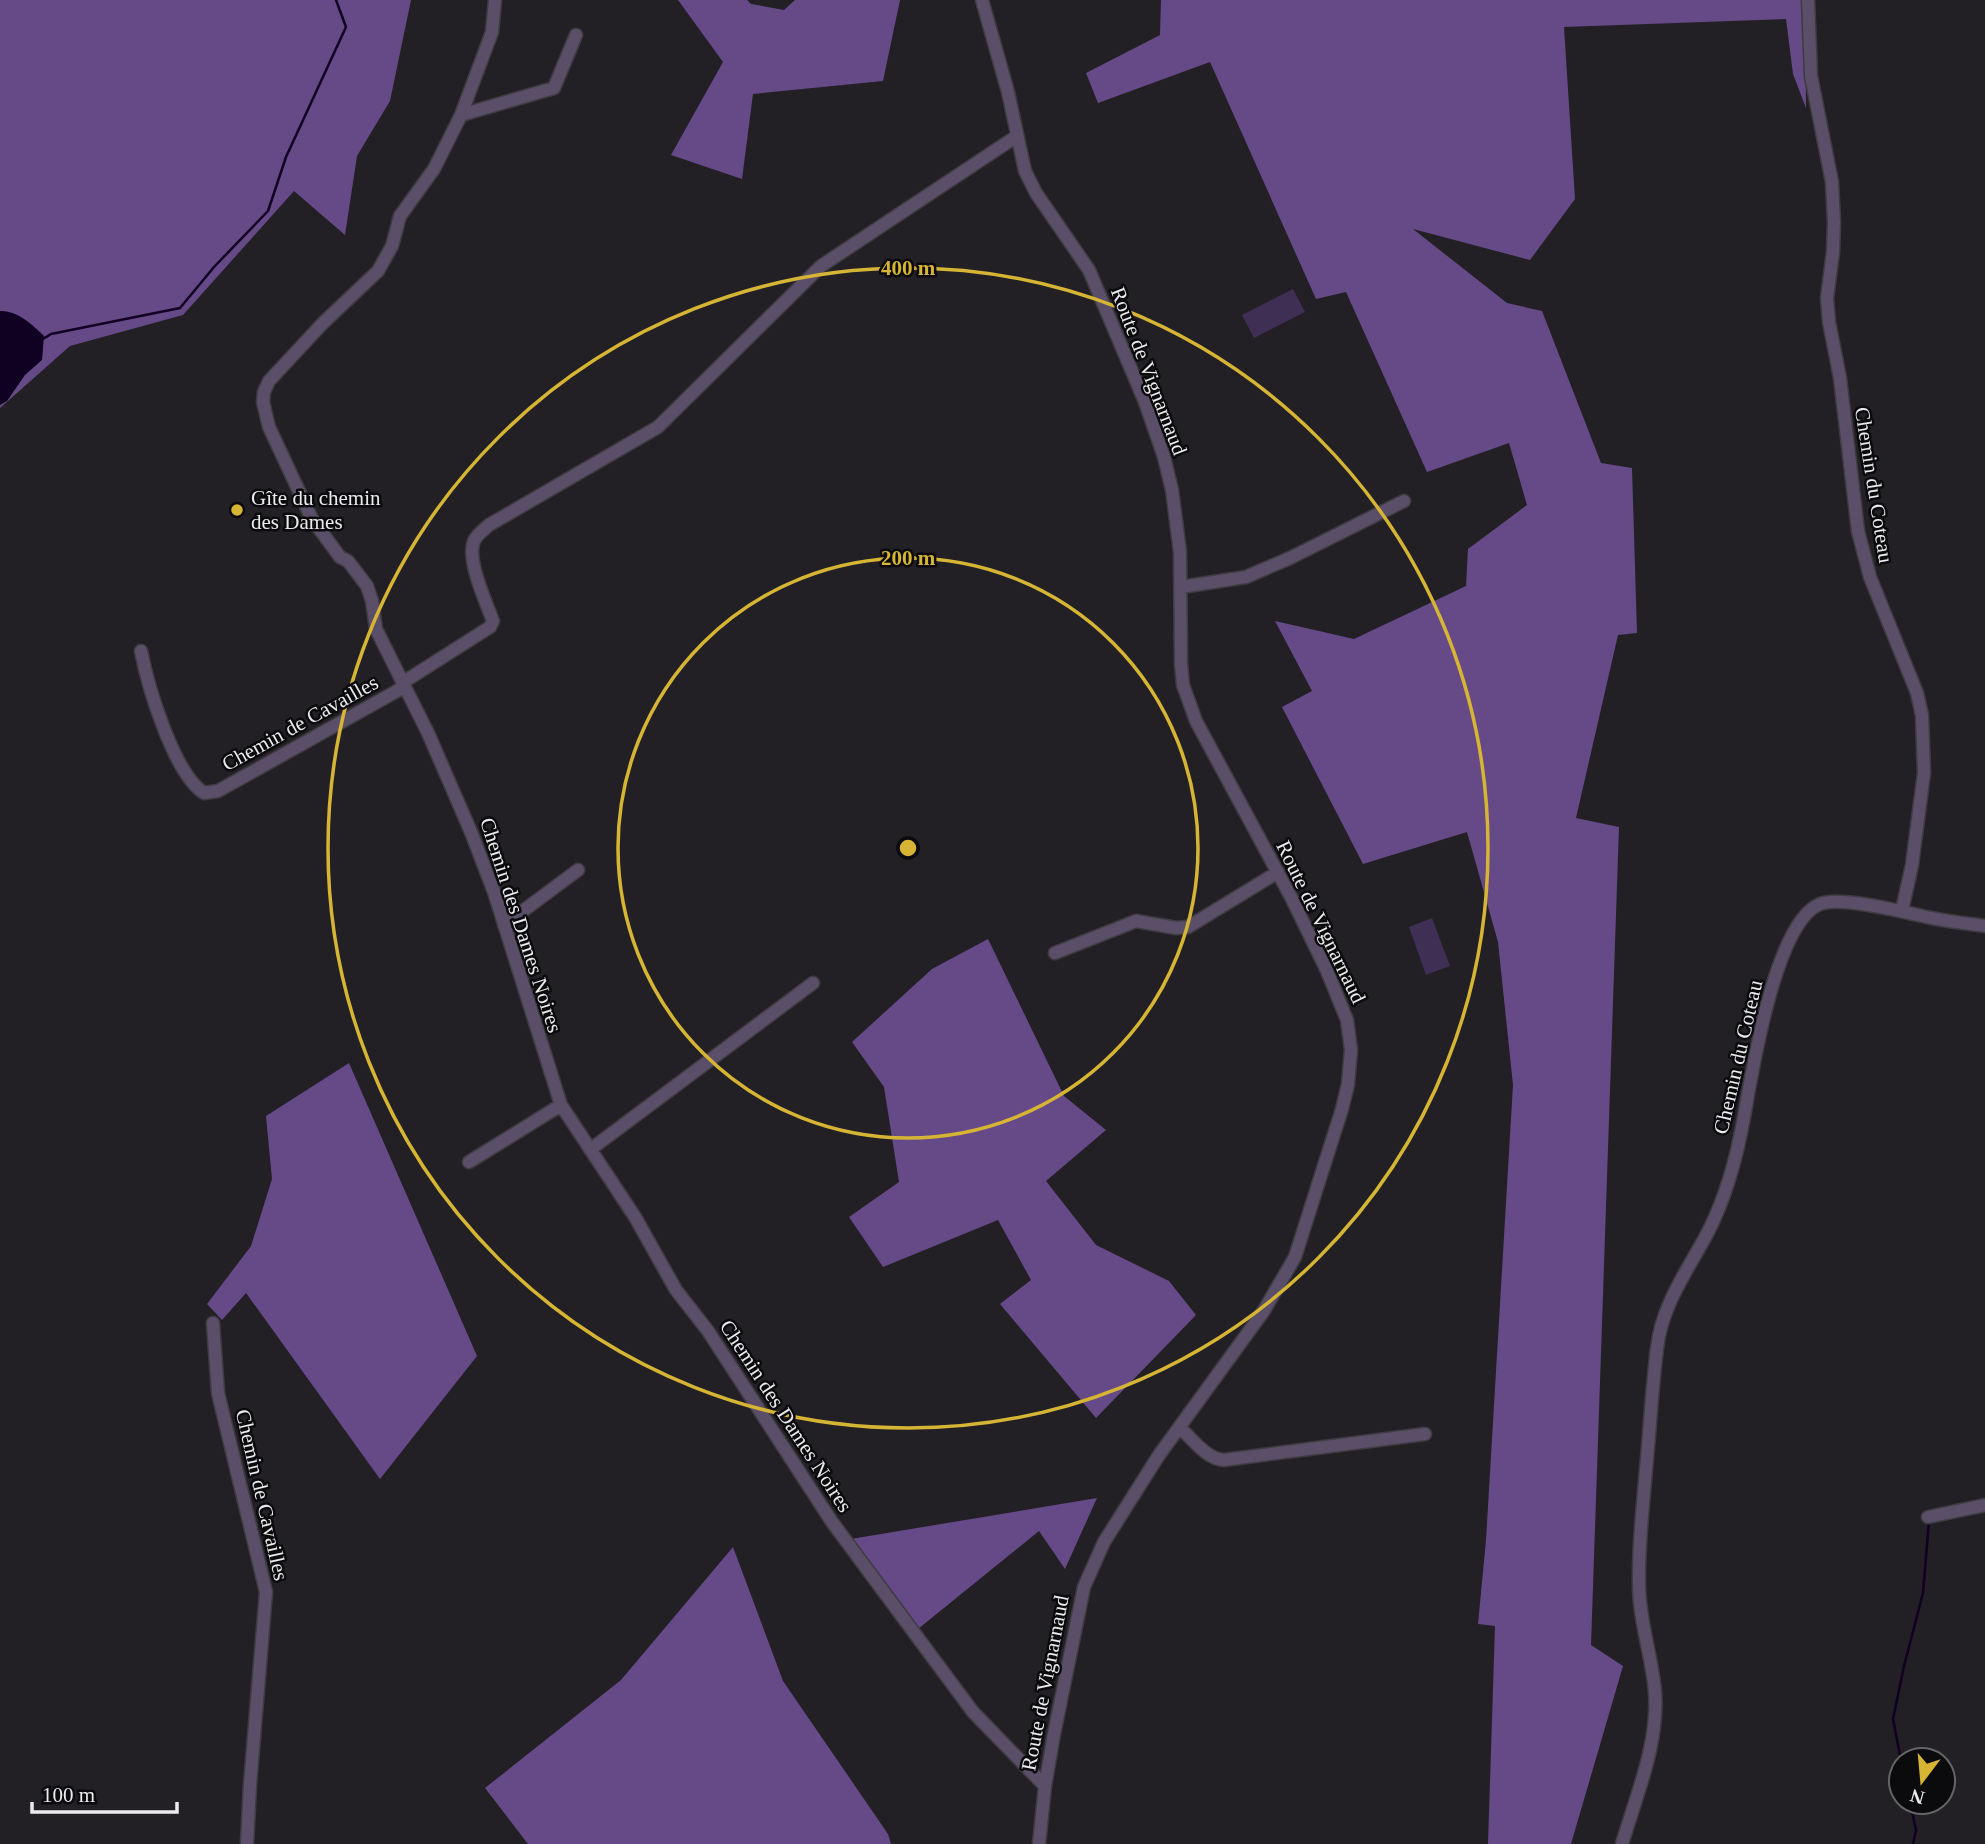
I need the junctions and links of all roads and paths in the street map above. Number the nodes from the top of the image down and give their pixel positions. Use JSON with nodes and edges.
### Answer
{"nodes":[{"id":1,"x":495,"y":0,"type":"edge"},
{"id":2,"x":982,"y":0,"type":"edge"},
{"id":3,"x":1808,"y":0,"type":"edge"},
{"id":4,"x":576,"y":36,"type":"dead end"},
{"id":5,"x":461,"y":115,"type":"junction"},
{"id":6,"x":1017,"y":136,"type":"junction"},
{"id":7,"x":1404,"y":501,"type":"dead end"},
{"id":8,"x":1181,"y":587,"type":"junction"},
{"id":9,"x":141,"y":652,"type":"dead end"},
{"id":10,"x":403,"y":685,"type":"junction"},
{"id":11,"x":578,"y":870,"type":"dead end"},
{"id":12,"x":1278,"y":872,"type":"junction"},
{"id":13,"x":1902,"y":910,"type":"junction"},
{"id":14,"x":504,"y":925,"type":"junction"},
{"id":15,"x":1985,"y":926,"type":"edge"},
{"id":16,"x":1055,"y":953,"type":"dead end"},
{"id":17,"x":813,"y":983,"type":"dead end"},
{"id":18,"x":561,"y":1105,"type":"junction"},
{"id":19,"x":591,"y":1149,"type":"junction"},
{"id":20,"x":468,"y":1162,"type":"dead end"},
{"id":21,"x":213,"y":1323,"type":"dead end"},
{"id":22,"x":1180,"y":1428,"type":"junction"},
{"id":23,"x":1425,"y":1434,"type":"dead end"},
{"id":24,"x":1985,"y":1506,"type":"edge"},
{"id":25,"x":1928,"y":1517,"type":"dead end"},
{"id":26,"x":1045,"y":1786,"type":"junction"},
{"id":27,"x":247,"y":1844,"type":"edge"},
{"id":28,"x":1039,"y":1844,"type":"edge"},
{"id":29,"x":1622,"y":1844,"type":"edge"}],
"edges":[{"from":1,"to":5,"type":"street","name":"Chemin des Dames Noires"},
{"from":2,"to":6,"type":"street","name":"Route de Vignarnaud"},
{"from":3,"to":13,"type":"street","name":"Chemin du Coteau"},
{"from":4,"to":5,"type":"street"},
{"from":5,"to":10,"type":"street","name":"Chemin des Dames Noires"},
{"from":6,"to":8,"type":"street","name":"Route de Vignarnaud"},
{"from":6,"to":10,"type":"street"},
{"from":7,"to":8,"type":"street"},
{"from":8,"to":12,"type":"street","name":"Route de Vignarnaud"},
{"from":9,"to":10,"type":"street","name":"Chemin de Cavailles"},
{"from":10,"to":14,"type":"street","name":"Chemin des Dames Noires"},
{"from":11,"to":14,"type":"street"},
{"from":12,"to":16,"type":"street"},
{"from":12,"to":22,"type":"street","name":"Route de Vignarnaud"},
{"from":13,"to":15,"type":"street"},
{"from":13,"to":29,"type":"street","name":"Chemin du Coteau"},
{"from":14,"to":18,"type":"street","name":"Chemin des Dames Noires"},
{"from":17,"to":19,"type":"street"},
{"from":18,"to":19,"type":"street","name":"Chemin des Dames Noires"},
{"from":18,"to":20,"type":"street"},
{"from":19,"to":26,"type":"street","name":"Chemin des Dames Noires"},
{"from":21,"to":27,"type":"street","name":"Chemin de Cavailles"},
{"from":22,"to":23,"type":"street"},
{"from":22,"to":26,"type":"street","name":"Route de Vignarnaud"},
{"from":24,"to":25,"type":"street"},
{"from":26,"to":28,"type":"street","name":"Route de Vignarnaud"}]}
